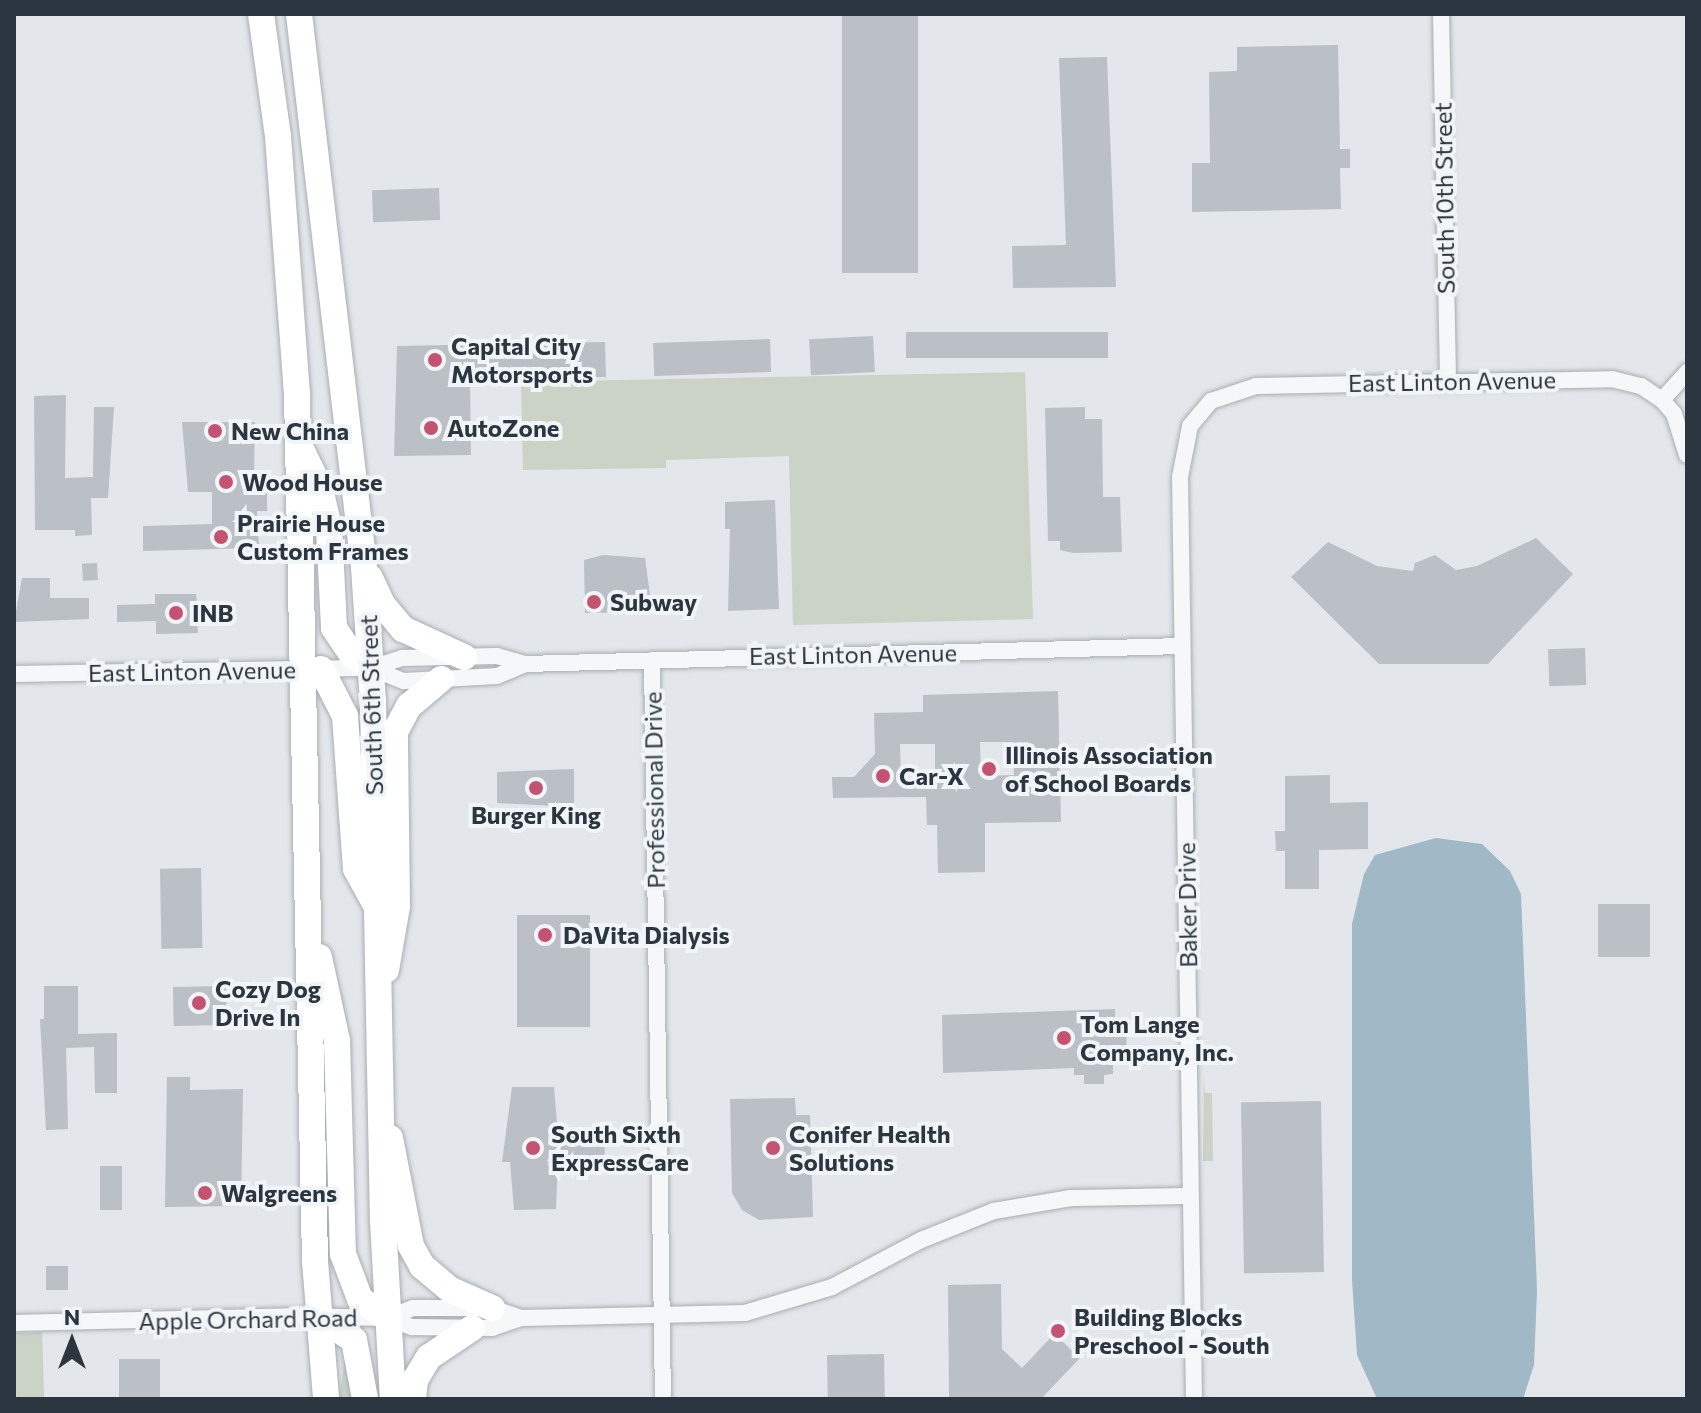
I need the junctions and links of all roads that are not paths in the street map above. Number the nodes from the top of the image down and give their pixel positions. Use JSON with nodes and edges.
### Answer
{"nodes":[{"id":1,"x":261,"y":14,"type":"edge"},
{"id":2,"x":299,"y":14,"type":"edge"},
{"id":3,"x":1441,"y":14,"type":"edge"},
{"id":4,"x":1687,"y":372,"type":"edge"},
{"id":5,"x":1448,"y":381,"type":"junction"},
{"id":6,"x":1662,"y":400,"type":"junction"},
{"id":7,"x":1198,"y":414,"type":"joint"},
{"id":8,"x":298,"y":444,"type":"junction"},
{"id":9,"x":1687,"y":455,"type":"edge"},
{"id":10,"x":364,"y":567,"type":"junction"},
{"id":11,"x":1182,"y":646,"type":"junction"},
{"id":12,"x":464,"y":657,"type":"junction"},
{"id":13,"x":652,"y":660,"type":"junction"},
{"id":14,"x":525,"y":664,"type":"junction"},
{"id":15,"x":371,"y":668,"type":"junction"},
{"id":16,"x":312,"y":669,"type":"junction"},
{"id":17,"x":14,"y":674,"type":"edge"},
{"id":18,"x":441,"y":679,"type":"junction"},
{"id":19,"x":307,"y":897,"type":"junction"},
{"id":20,"x":377,"y":906,"type":"junction"},
{"id":21,"x":378,"y":997,"type":"junction"},
{"id":22,"x":379,"y":1101,"type":"junction"},
{"id":23,"x":1191,"y":1196,"type":"junction"},
{"id":24,"x":492,"y":1308,"type":"junction"},
{"id":25,"x":319,"y":1317,"type":"junction"},
{"id":26,"x":387,"y":1318,"type":"junction"},
{"id":27,"x":521,"y":1318,"type":"junction"},
{"id":28,"x":663,"y":1318,"type":"junction"},
{"id":29,"x":14,"y":1323,"type":"edge"},
{"id":30,"x":472,"y":1328,"type":"junction"},
{"id":31,"x":326,"y":1399,"type":"edge"},
{"id":32,"x":365,"y":1399,"type":"edge"},
{"id":33,"x":393,"y":1399,"type":"edge"},
{"id":34,"x":413,"y":1399,"type":"edge"},
{"id":35,"x":663,"y":1399,"type":"edge"},
{"id":36,"x":1194,"y":1399,"type":"edge"}],
"edges":[{"from":1,"to":8,"type":"main road"},
{"from":2,"to":10,"type":"main road","name":"South 6th Street"},
{"from":3,"to":5,"type":"street","name":"South 10th Street"},
{"from":4,"to":6,"type":"street"},
{"from":5,"to":6,"type":"street","name":"East Linton Avenue"},
{"from":5,"to":7,"type":"street","name":"East Linton Avenue"},
{"from":6,"to":9,"type":"street"},
{"from":7,"to":11,"type":"street","name":"Baker Drive"},
{"from":8,"to":15,"type":"main road"},
{"from":8,"to":16,"type":"main road"},
{"from":10,"to":12,"type":"main road"},
{"from":10,"to":15,"type":"main road","name":"South 6th Street"},
{"from":11,"to":13,"type":"street","name":"East Linton Avenue"},
{"from":11,"to":23,"type":"street","name":"Baker Drive"},
{"from":12,"to":14,"type":"street","name":"East Linton Avenue"},
{"from":12,"to":15,"type":"street","name":"East Linton Avenue"},
{"from":13,"to":14,"type":"street","name":"East Linton Avenue"},
{"from":13,"to":28,"type":"street","name":"Professional Drive"},
{"from":14,"to":18,"type":"street","name":"East Linton Avenue"},
{"from":15,"to":16,"type":"street","name":"East Linton Avenue"},
{"from":15,"to":18,"type":"street","name":"East Linton Avenue"},
{"from":15,"to":20,"type":"main road","name":"South 6th Street"},
{"from":16,"to":17,"type":"street","name":"East Linton Avenue"},
{"from":16,"to":19,"type":"main road"},
{"from":16,"to":20,"type":"main road"},
{"from":18,"to":21,"type":"main road"},
{"from":19,"to":25,"type":"main road"},
{"from":19,"to":26,"type":"main road"},
{"from":20,"to":21,"type":"main road","name":"South 6th Street"},
{"from":21,"to":22,"type":"main road","name":"South 6th Street"},
{"from":22,"to":24,"type":"main road"},
{"from":22,"to":26,"type":"main road","name":"South 6th Street"},
{"from":23,"to":28,"type":"street","name":"Apple Orchard Road"},
{"from":23,"to":36,"type":"street","name":"Baker Drive"},
{"from":24,"to":26,"type":"street","name":"Apple Orchard Road"},
{"from":24,"to":27,"type":"street","name":"Apple Orchard Road"},
{"from":25,"to":26,"type":"street","name":"Apple Orchard Road"},
{"from":25,"to":29,"type":"street","name":"Apple Orchard Road"},
{"from":25,"to":31,"type":"main road"},
{"from":25,"to":32,"type":"main road"},
{"from":26,"to":30,"type":"street","name":"Apple Orchard Road"},
{"from":26,"to":33,"type":"main road","name":"South 6th Street"},
{"from":27,"to":28,"type":"street","name":"Apple Orchard Road"},
{"from":27,"to":30,"type":"street","name":"Apple Orchard Road"},
{"from":28,"to":35,"type":"street","name":"Professional Drive"},
{"from":30,"to":34,"type":"main road"}]}
